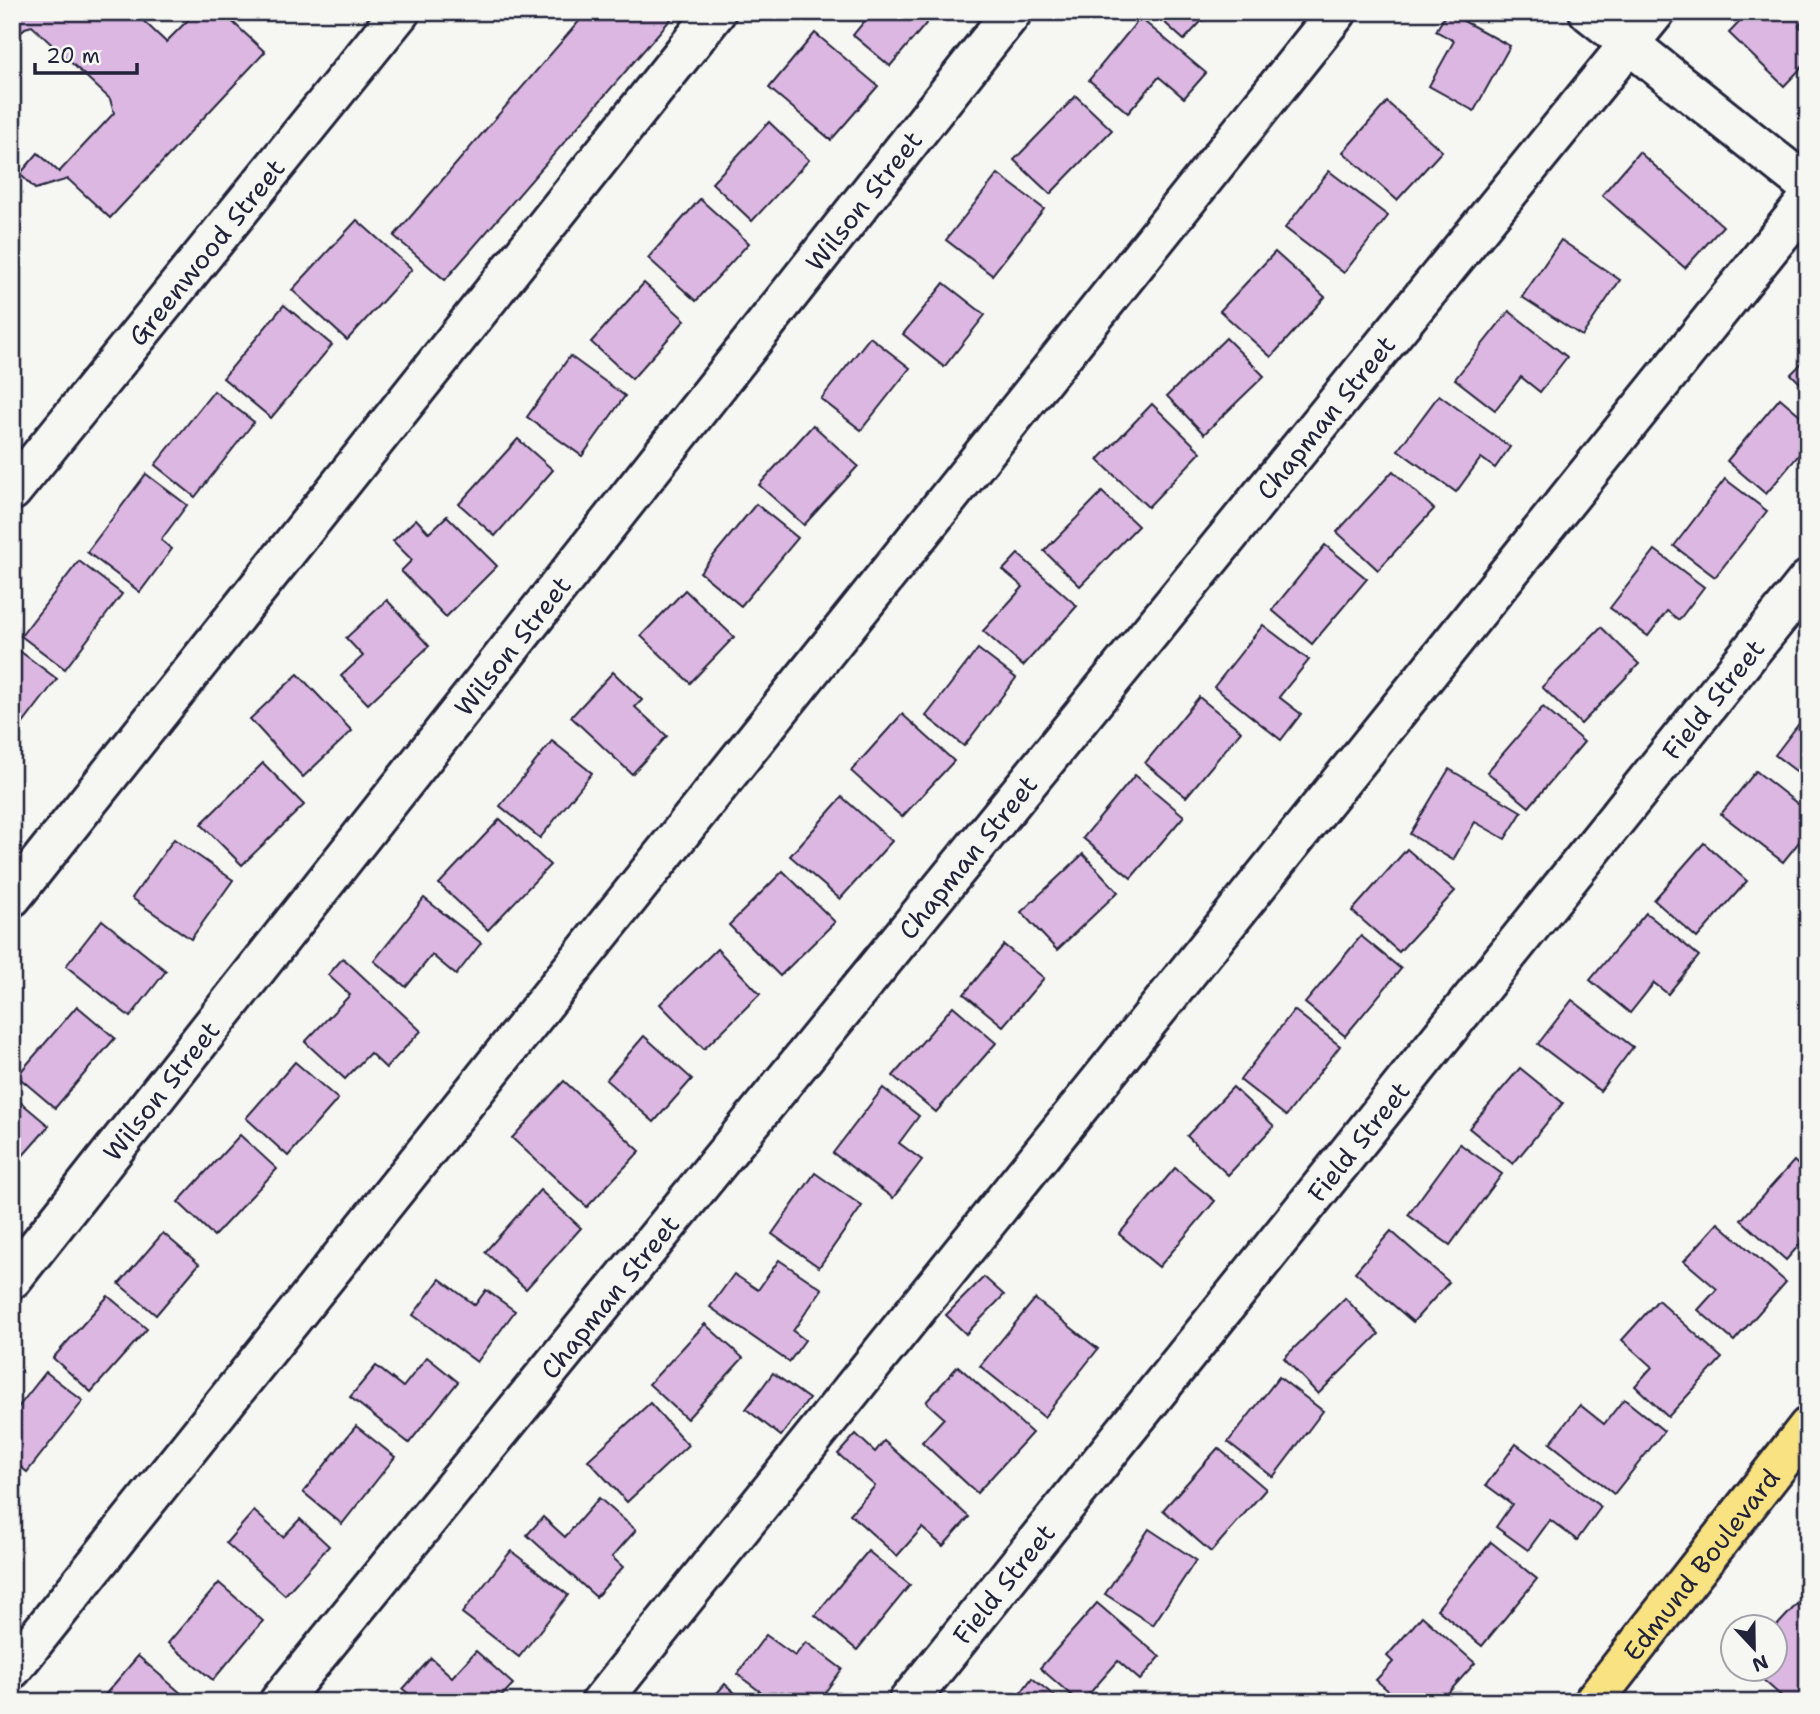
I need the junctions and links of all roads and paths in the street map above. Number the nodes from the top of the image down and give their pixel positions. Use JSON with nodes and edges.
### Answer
{"nodes":[{"id":1,"x":400,"y":12,"type":"edge"},
{"id":2,"x":716,"y":12,"type":"edge"},
{"id":3,"x":1013,"y":12,"type":"edge"},
{"id":4,"x":1337,"y":12,"type":"edge"},
{"id":5,"x":1589,"y":12,"type":"edge"},
{"id":6,"x":1655,"y":12,"type":"edge"},
{"id":7,"x":1630,"y":45,"type":"junction"},
{"id":8,"x":1808,"y":187,"type":"edge"},
{"id":9,"x":1808,"y":200,"type":"edge"},
{"id":10,"x":12,"y":491,"type":"edge"},
{"id":11,"x":1808,"y":580,"type":"edge"},
{"id":12,"x":12,"y":897,"type":"edge"},
{"id":13,"x":12,"y":1279,"type":"edge"},
{"id":14,"x":1808,"y":1427,"type":"edge"},
{"id":15,"x":12,"y":1669,"type":"edge"},
{"id":16,"x":279,"y":1702,"type":"edge"},
{"id":17,"x":601,"y":1702,"type":"edge"},
{"id":18,"x":908,"y":1702,"type":"edge"},
{"id":19,"x":1593,"y":1702,"type":"edge"}],
"edges":[{"from":1,"to":10,"type":"street","name":"Greenwood Street"},
{"from":2,"to":12,"type":"street"},
{"from":3,"to":13,"type":"street","name":"Wilson Street"},
{"from":4,"to":15,"type":"street"},
{"from":5,"to":7,"type":"street"},
{"from":6,"to":7,"type":"street","name":"Chapman Street"},
{"from":7,"to":8,"type":"street"},
{"from":7,"to":16,"type":"street","name":"Chapman Street"},
{"from":9,"to":17,"type":"street"},
{"from":11,"to":18,"type":"street","name":"Field Street"},
{"from":14,"to":19,"type":"main road","name":"Edmund Boulevard"}]}
